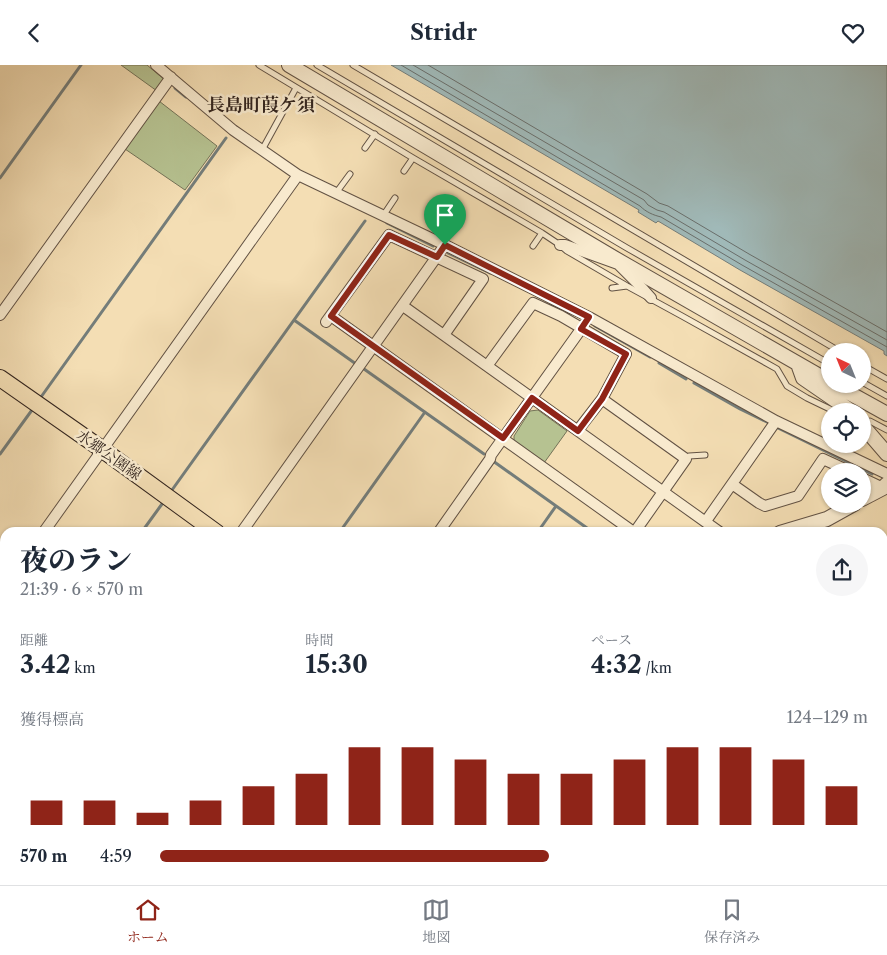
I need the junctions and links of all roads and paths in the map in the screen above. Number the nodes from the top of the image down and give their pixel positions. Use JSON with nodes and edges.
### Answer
{"nodes":[{"id":1,"x":156,"y":65,"type":"edge"},
{"id":2,"x":259,"y":65,"type":"edge"},
{"id":3,"x":289,"y":65,"type":"edge"},
{"id":4,"x":317,"y":65,"type":"edge"},
{"id":5,"x":353,"y":65,"type":"edge"},
{"id":6,"x":171,"y":77,"type":"junction"},
{"id":7,"x":296,"y":88,"type":"junction"},
{"id":8,"x":375,"y":134,"type":"junction"},
{"id":9,"x":366,"y":148,"type":"dead end"},
{"id":10,"x":262,"y":150,"type":"junction"},
{"id":11,"x":413,"y":158,"type":"junction"},
{"id":12,"x":404,"y":171,"type":"dead end"},
{"id":13,"x":350,"y":174,"type":"dead end"},
{"id":14,"x":298,"y":175,"type":"junction"},
{"id":15,"x":336,"y":193,"type":"junction"},
{"id":16,"x":394,"y":199,"type":"dead end"},
{"id":17,"x":383,"y":216,"type":"junction"},
{"id":18,"x":542,"y":233,"type":"junction"},
{"id":19,"x":445,"y":245,"type":"junction"},
{"id":20,"x":560,"y":245,"type":"junction"},
{"id":21,"x":533,"y":246,"type":"dead end"},
{"id":22,"x":437,"y":257,"type":"junction"},
{"id":23,"x":619,"y":263,"type":"junction"},
{"id":24,"x":627,"y":287,"type":"junction"},
{"id":25,"x":612,"y":288,"type":"dead end"},
{"id":26,"x":651,"y":298,"type":"junction"},
{"id":27,"x":402,"y":306,"type":"junction"},
{"id":28,"x":0,"y":315,"type":"edge"},
{"id":29,"x":589,"y":317,"type":"junction"},
{"id":30,"x":581,"y":329,"type":"junction"},
{"id":31,"x":444,"y":335,"type":"junction"},
{"id":32,"x":825,"y":343,"type":"edge"},
{"id":33,"x":374,"y":346,"type":"junction"},
{"id":34,"x":821,"y":359,"type":"edge"},
{"id":35,"x":798,"y":364,"type":"junction"},
{"id":36,"x":488,"y":366,"type":"junction"},
{"id":37,"x":871,"y":370,"type":"edge"},
{"id":38,"x":821,"y":377,"type":"edge"},
{"id":39,"x":0,"y":378,"type":"edge"},
{"id":40,"x":887,"y":379,"type":"edge"},
{"id":41,"x":871,"y":387,"type":"edge"},
{"id":42,"x":849,"y":393,"type":"edge"},
{"id":43,"x":887,"y":396,"type":"edge"},
{"id":44,"x":532,"y":398,"type":"junction"},
{"id":45,"x":602,"y":399,"type":"junction"},
{"id":46,"x":839,"y":403,"type":"edge"},
{"id":47,"x":821,"y":405,"type":"edge"},
{"id":48,"x":887,"y":414,"type":"edge"},
{"id":49,"x":776,"y":421,"type":"junction"},
{"id":50,"x":871,"y":422,"type":"edge"},
{"id":51,"x":887,"y":430,"type":"edge"},
{"id":52,"x":578,"y":431,"type":"junction"},
{"id":53,"x":871,"y":435,"type":"edge"},
{"id":54,"x":503,"y":438,"type":"junction"},
{"id":55,"x":103,"y":450,"type":"junction"},
{"id":56,"x":887,"y":454,"type":"edge"},
{"id":57,"x":705,"y":455,"type":"dead end"},
{"id":58,"x":686,"y":459,"type":"junction"},
{"id":59,"x":832,"y":463,"type":"edge"},
{"id":60,"x":871,"y":479,"type":"edge"},
{"id":61,"x":886,"y":482,"type":"edge"},
{"id":62,"x":732,"y":484,"type":"junction"},
{"id":63,"x":663,"y":491,"type":"junction"},
{"id":64,"x":871,"y":493,"type":"edge"},
{"id":65,"x":838,"y":513,"type":"edge"},
{"id":66,"x":706,"y":521,"type":"junction"},
{"id":67,"x":47,"y":527,"type":"edge"},
{"id":68,"x":209,"y":527,"type":"edge"},
{"id":69,"x":245,"y":527,"type":"edge"},
{"id":70,"x":442,"y":527,"type":"edge"},
{"id":71,"x":628,"y":527,"type":"edge"},
{"id":72,"x":638,"y":527,"type":"edge"},
{"id":73,"x":714,"y":527,"type":"edge"},
{"id":74,"x":800,"y":527,"type":"edge"}],
"edges":[{"from":1,"to":6,"type":"street"},
{"from":2,"to":7,"type":"lane"},
{"from":3,"to":23,"type":"street"},
{"from":4,"to":34,"type":"lane"},
{"from":5,"to":32,"type":"lane"},
{"from":6,"to":10,"type":"street"},
{"from":6,"to":28,"type":"street"},
{"from":7,"to":8,"type":"lane"},
{"from":7,"to":10,"type":"lane"},
{"from":8,"to":9,"type":"lane"},
{"from":8,"to":11,"type":"lane"},
{"from":10,"to":14,"type":"street"},
{"from":11,"to":12,"type":"lane"},
{"from":11,"to":18,"type":"lane"},
{"from":13,"to":15,"type":"lane"},
{"from":14,"to":15,"type":"street"},
{"from":14,"to":55,"type":"street"},
{"from":15,"to":17,"type":"street"},
{"from":16,"to":17,"type":"lane"},
{"from":17,"to":19,"type":"street"},
{"from":18,"to":20,"type":"lane"},
{"from":18,"to":21,"type":"lane"},
{"from":19,"to":22,"type":"street"},
{"from":19,"to":29,"type":"street"},
{"from":20,"to":23,"type":"street"},
{"from":20,"to":24,"type":"lane"},
{"from":22,"to":27,"type":"street"},
{"from":22,"to":31,"type":"street"},
{"from":22,"to":33,"type":"street"},
{"from":23,"to":26,"type":"street"},
{"from":23,"to":35,"type":"street"},
{"from":24,"to":25,"type":"lane"},
{"from":24,"to":26,"type":"lane"},
{"from":26,"to":47,"type":"lane"},
{"from":27,"to":31,"type":"street"},
{"from":27,"to":33,"type":"street"},
{"from":29,"to":30,"type":"street"},
{"from":29,"to":49,"type":"street"},
{"from":30,"to":36,"type":"street"},
{"from":30,"to":44,"type":"street"},
{"from":30,"to":45,"type":"street"},
{"from":31,"to":36,"type":"street"},
{"from":33,"to":54,"type":"street"},
{"from":33,"to":69,"type":"street"},
{"from":35,"to":38,"type":"street"},
{"from":35,"to":46,"type":"street"},
{"from":36,"to":44,"type":"street"},
{"from":37,"to":40,"type":"lane"},
{"from":39,"to":55,"type":"main road","name":"水郷公園線"},
{"from":41,"to":43,"type":"lane"},
{"from":42,"to":48,"type":"street"},
{"from":44,"to":52,"type":"street"},
{"from":44,"to":54,"type":"street"},
{"from":45,"to":52,"type":"street"},
{"from":45,"to":58,"type":"street"},
{"from":49,"to":61,"type":"street"},
{"from":49,"to":62,"type":"street"},
{"from":50,"to":51,"type":"lane"},
{"from":52,"to":63,"type":"street"},
{"from":53,"to":56,"type":"street"},
{"from":54,"to":70,"type":"street"},
{"from":54,"to":71,"type":"street"},
{"from":55,"to":67,"type":"street"},
{"from":55,"to":68,"type":"main road","name":"水郷公園線"},
{"from":57,"to":58,"type":"lane"},
{"from":58,"to":63,"type":"street"},
{"from":59,"to":62,"type":"street"},
{"from":60,"to":61,"type":"street"},
{"from":61,"to":64,"type":"street"},
{"from":62,"to":66,"type":"street"},
{"from":63,"to":66,"type":"street"},
{"from":63,"to":72,"type":"street"},
{"from":65,"to":74,"type":"street"},
{"from":66,"to":73,"type":"street"}]}
